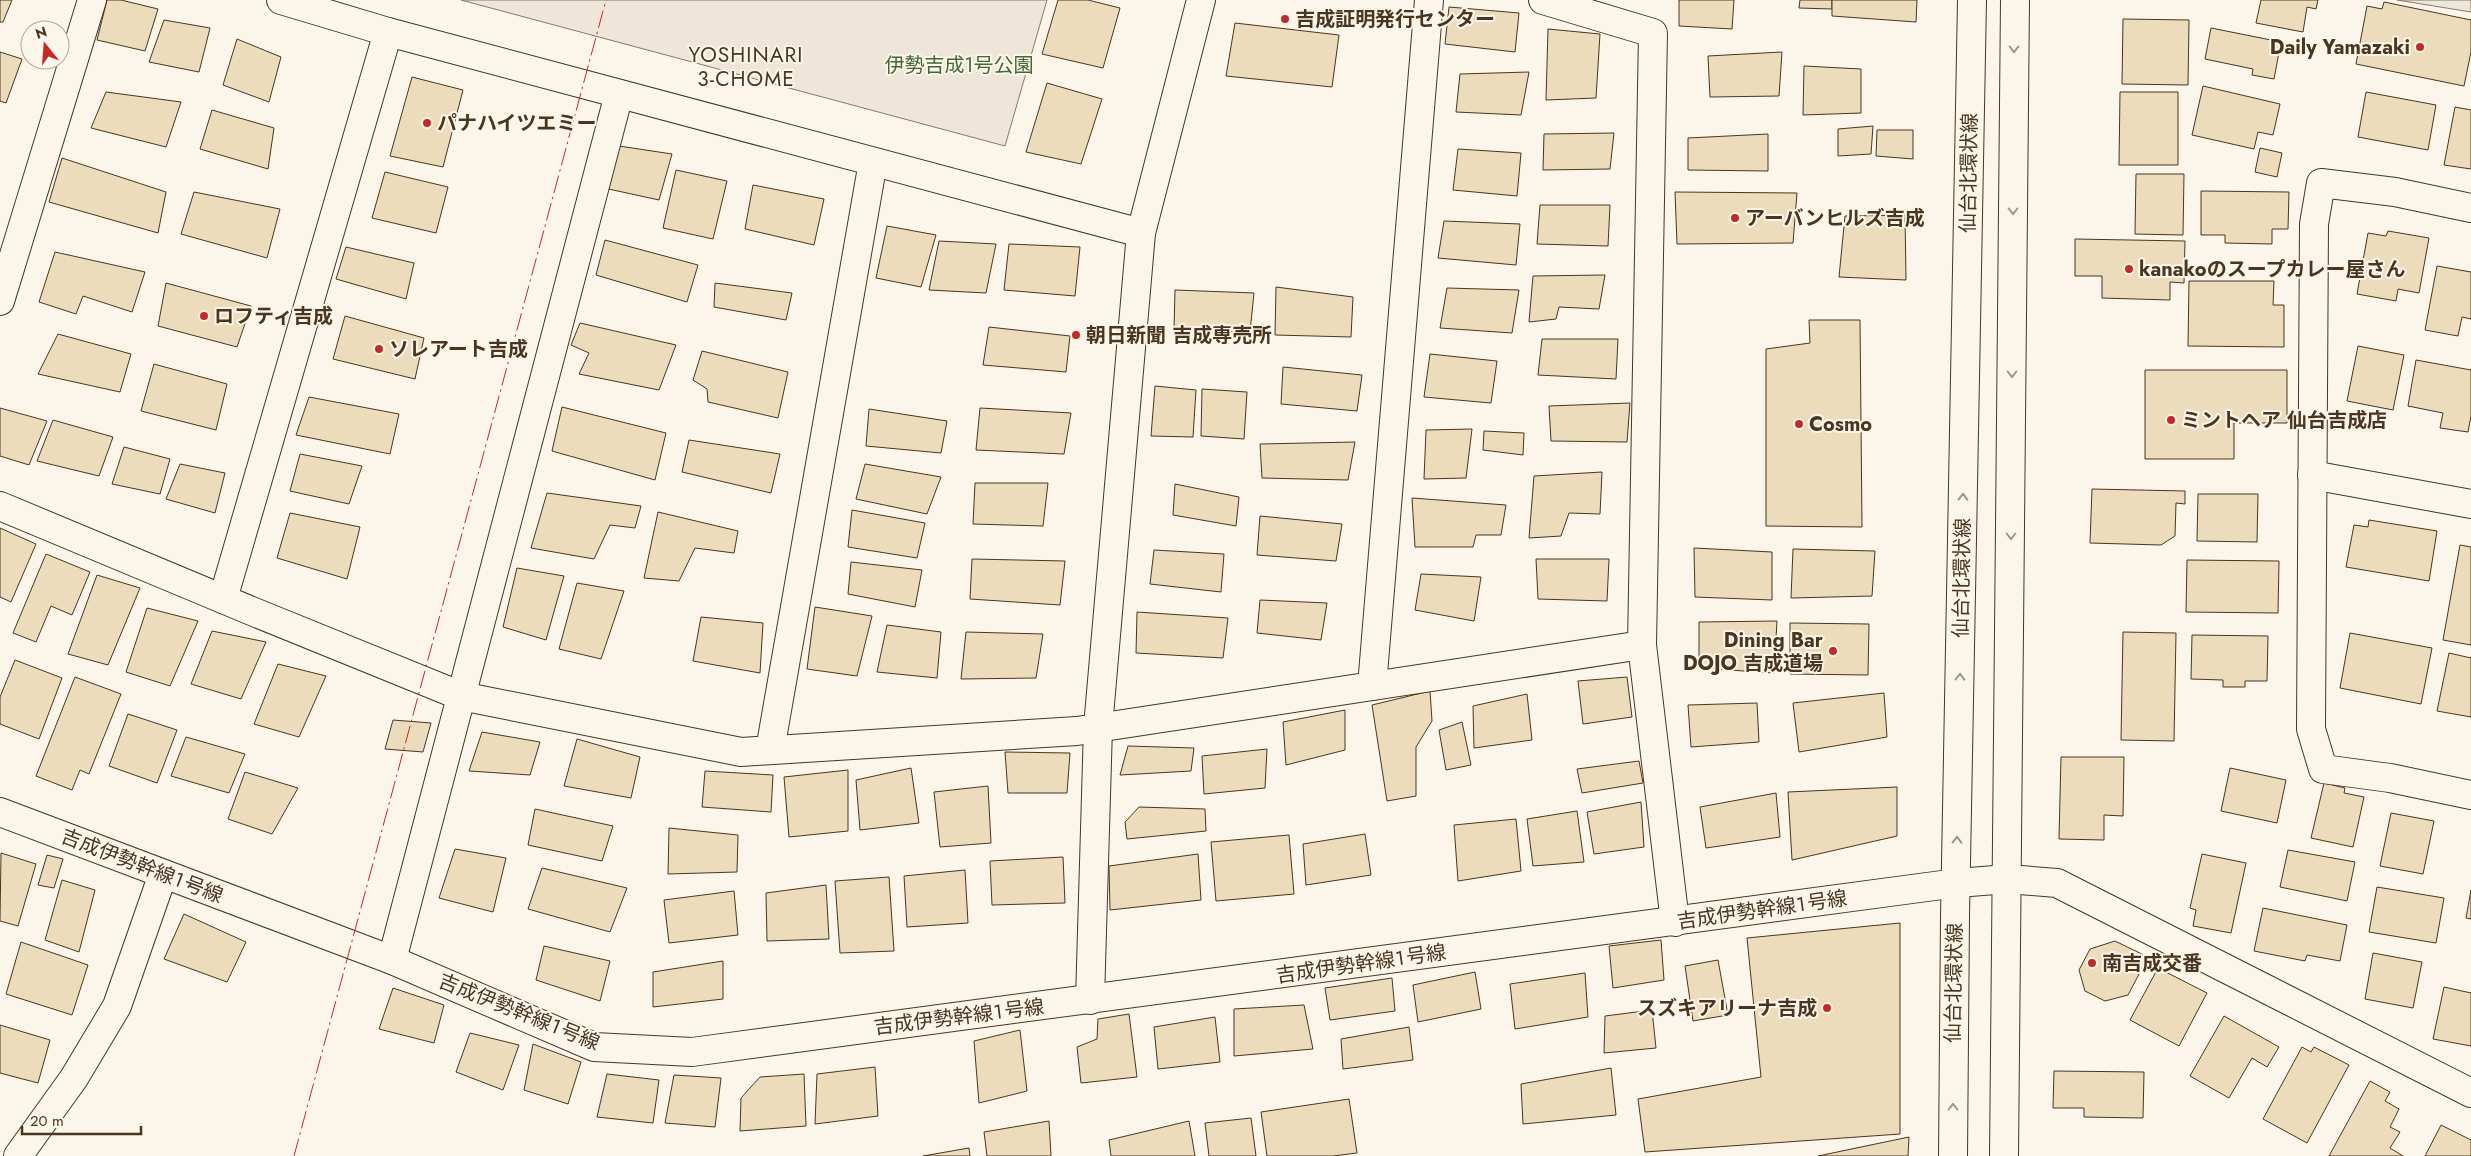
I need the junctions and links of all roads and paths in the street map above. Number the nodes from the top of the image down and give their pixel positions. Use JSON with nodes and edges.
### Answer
{"nodes":[{"id":1,"x":92,"y":0,"type":"edge"},
{"id":2,"x":281,"y":0,"type":"edge"},
{"id":3,"x":1201,"y":0,"type":"edge"},
{"id":4,"x":1429,"y":0,"type":"edge"},
{"id":5,"x":1543,"y":0,"type":"edge"},
{"id":6,"x":1972,"y":0,"type":"edge"},
{"id":7,"x":2015,"y":0,"type":"edge"},
{"id":8,"x":388,"y":32,"type":"junction"},
{"id":9,"x":618,"y":94,"type":"junction"},
{"id":10,"x":873,"y":162,"type":"junction"},
{"id":11,"x":2471,"y":208,"type":"edge"},
{"id":12,"x":1141,"y":233,"type":"junction"},
{"id":13,"x":0,"y":301,"type":"edge"},
{"id":14,"x":2312,"y":475,"type":"junction"},
{"id":15,"x":2471,"y":504,"type":"edge"},
{"id":16,"x":0,"y":506,"type":"edge"},
{"id":17,"x":223,"y":599,"type":"junction"},
{"id":18,"x":1642,"y":645,"type":"junction"},
{"id":19,"x":1372,"y":686,"type":"junction"},
{"id":20,"x":461,"y":696,"type":"junction"},
{"id":21,"x":1098,"y":727,"type":"junction"},
{"id":22,"x":770,"y":750,"type":"junction"},
{"id":23,"x":2471,"y":795,"type":"edge"},
{"id":24,"x":0,"y":812,"type":"edge"},
{"id":25,"x":163,"y":874,"type":"junction"},
{"id":26,"x":2008,"y":879,"type":"junction"},
{"id":27,"x":1957,"y":883,"type":"junction"},
{"id":28,"x":1675,"y":922,"type":"junction"},
{"id":29,"x":392,"y":960,"type":"junction"},
{"id":30,"x":1090,"y":1000,"type":"junction"},
{"id":31,"x":2471,"y":1093,"type":"edge"},
{"id":32,"x":18,"y":1156,"type":"edge"},
{"id":33,"x":1953,"y":1156,"type":"edge"},
{"id":34,"x":2004,"y":1156,"type":"edge"}],
"edges":[{"from":1,"to":13,"type":"street"},
{"from":2,"to":8,"type":"street"},
{"from":3,"to":12,"type":"street"},
{"from":4,"to":19,"type":"street"},
{"from":5,"to":18,"type":"street"},
{"from":27,"to":6,"type":"street","name":"仙台北環状線","one_way":true},
{"from":7,"to":26,"type":"street","one_way":true},
{"from":8,"to":9,"type":"street"},
{"from":8,"to":17,"type":"street"},
{"from":9,"to":10,"type":"street"},
{"from":9,"to":20,"type":"street"},
{"from":10,"to":12,"type":"street"},
{"from":10,"to":22,"type":"street"},
{"from":11,"to":14,"type":"street"},
{"from":12,"to":21,"type":"street"},
{"from":14,"to":15,"type":"street"},
{"from":14,"to":23,"type":"street"},
{"from":16,"to":17,"type":"street"},
{"from":17,"to":20,"type":"street"},
{"from":18,"to":19,"type":"street"},
{"from":18,"to":28,"type":"street"},
{"from":19,"to":21,"type":"street"},
{"from":20,"to":22,"type":"street"},
{"from":20,"to":29,"type":"street"},
{"from":21,"to":22,"type":"street"},
{"from":21,"to":30,"type":"street"},
{"from":24,"to":25,"type":"street","name":"吉成伊勢幹線１号線"},
{"from":25,"to":29,"type":"street","name":"吉成伊勢幹線１号線"},
{"from":25,"to":32,"type":"street"},
{"from":26,"to":27,"type":"street","name":"吉成伊勢幹線１号線"},
{"from":26,"to":31,"type":"street","name":"吉成伊勢幹線１号線"},
{"from":26,"to":34,"type":"street"},
{"from":27,"to":28,"type":"street","name":"吉成伊勢幹線１号線"},
{"from":33,"to":27,"type":"street","name":"仙台北環状線","one_way":true},
{"from":28,"to":30,"type":"street","name":"吉成伊勢幹線１号線"},
{"from":29,"to":30,"type":"street","name":"吉成伊勢幹線１号線"}]}
